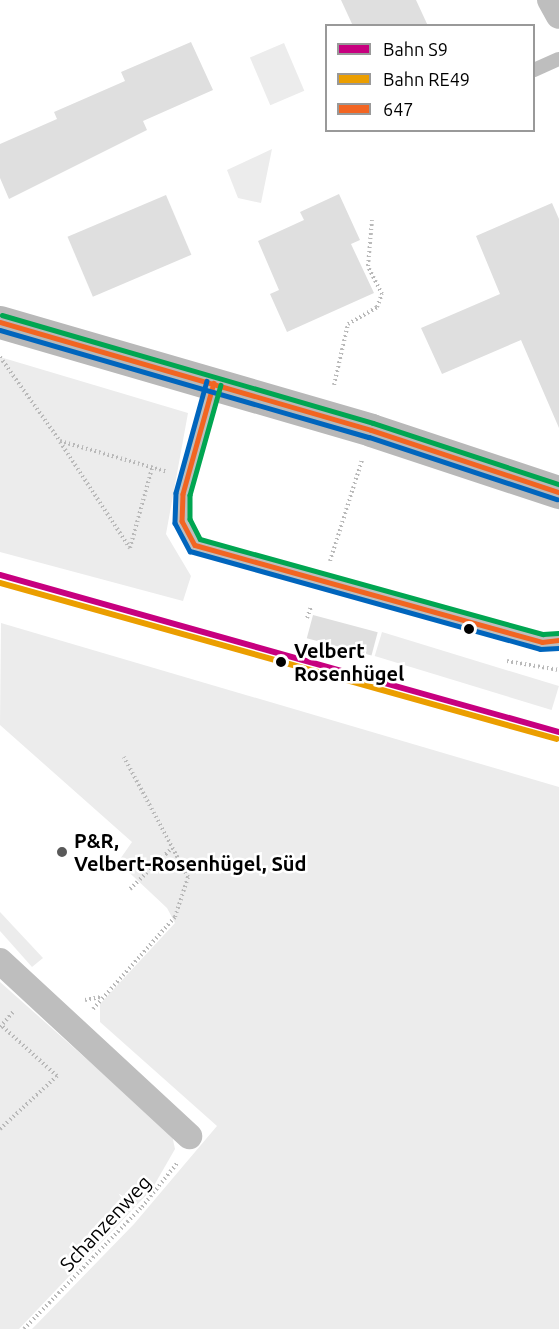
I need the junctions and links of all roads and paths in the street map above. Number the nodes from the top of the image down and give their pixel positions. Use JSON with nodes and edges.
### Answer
{"nodes":[{"id":1,"x":550,"y":0,"type":"edge"},
{"id":2,"x":559,"y":16,"type":"edge"},
{"id":3,"x":559,"y":59,"type":"edge"},
{"id":4,"x":535,"y":70,"type":"edge"},
{"id":5,"x":372,"y":220,"type":"dead end"},
{"id":6,"x":0,"y":322,"type":"edge"},
{"id":7,"x":0,"y":357,"type":"edge"},
{"id":8,"x":214,"y":382,"type":"junction"},
{"id":9,"x":333,"y":385,"type":"dead end"},
{"id":10,"x":60,"y":441,"type":"junction"},
{"id":11,"x":152,"y":468,"type":"junction"},
{"id":12,"x":358,"y":472,"type":"dead end"},
{"id":13,"x":187,"y":477,"type":"junction"},
{"id":14,"x":559,"y":492,"type":"edge"},
{"id":15,"x":324,"y":581,"type":"junction"},
{"id":16,"x":310,"y":607,"type":"dead end"},
{"id":17,"x":317,"y":608,"type":"dead end"},
{"id":18,"x":307,"y":618,"type":"dead end"},
{"id":19,"x":559,"y":640,"type":"edge"},
{"id":20,"x":507,"y":661,"type":"dead end"},
{"id":21,"x":559,"y":670,"type":"edge"},
{"id":22,"x":124,"y":757,"type":"dead end"},
{"id":23,"x":171,"y":849,"type":"junction"},
{"id":24,"x":130,"y":889,"type":"dead end"},
{"id":25,"x":0,"y":961,"type":"edge"},
{"id":26,"x":93,"y":1020,"type":"dead end"},
{"id":27,"x":3,"y":1026,"type":"dead end"},
{"id":28,"x":0,"y":1129,"type":"edge"},
{"id":29,"x":183,"y":1131,"type":"joint"},
{"id":30,"x":24,"y":1329,"type":"edge"}],
"edges":[{"from":1,"to":2,"type":"street"},
{"from":3,"to":4,"type":"lane"},
{"from":5,"to":9,"type":"path"},
{"from":6,"to":8,"type":"street"},
{"from":7,"to":10,"type":"path"},
{"from":8,"to":13,"type":"lane"},
{"from":8,"to":14,"type":"street"},
{"from":10,"to":11,"type":"path"},
{"from":10,"to":11,"type":"path"},
{"from":11,"to":13,"type":"path"},
{"from":12,"to":15,"type":"path"},
{"from":13,"to":15,"type":"lane"},
{"from":15,"to":17,"type":"path"},
{"from":15,"to":19,"type":"lane"},
{"from":16,"to":18,"type":"path"},
{"from":20,"to":21,"type":"path"},
{"from":22,"to":23,"type":"path"},
{"from":23,"to":24,"type":"path"},
{"from":23,"to":26,"type":"path"},
{"from":25,"to":29,"type":"street"},
{"from":27,"to":28,"type":"path"},
{"from":29,"to":30,"type":"path","name":"Schanzenweg"}]}
